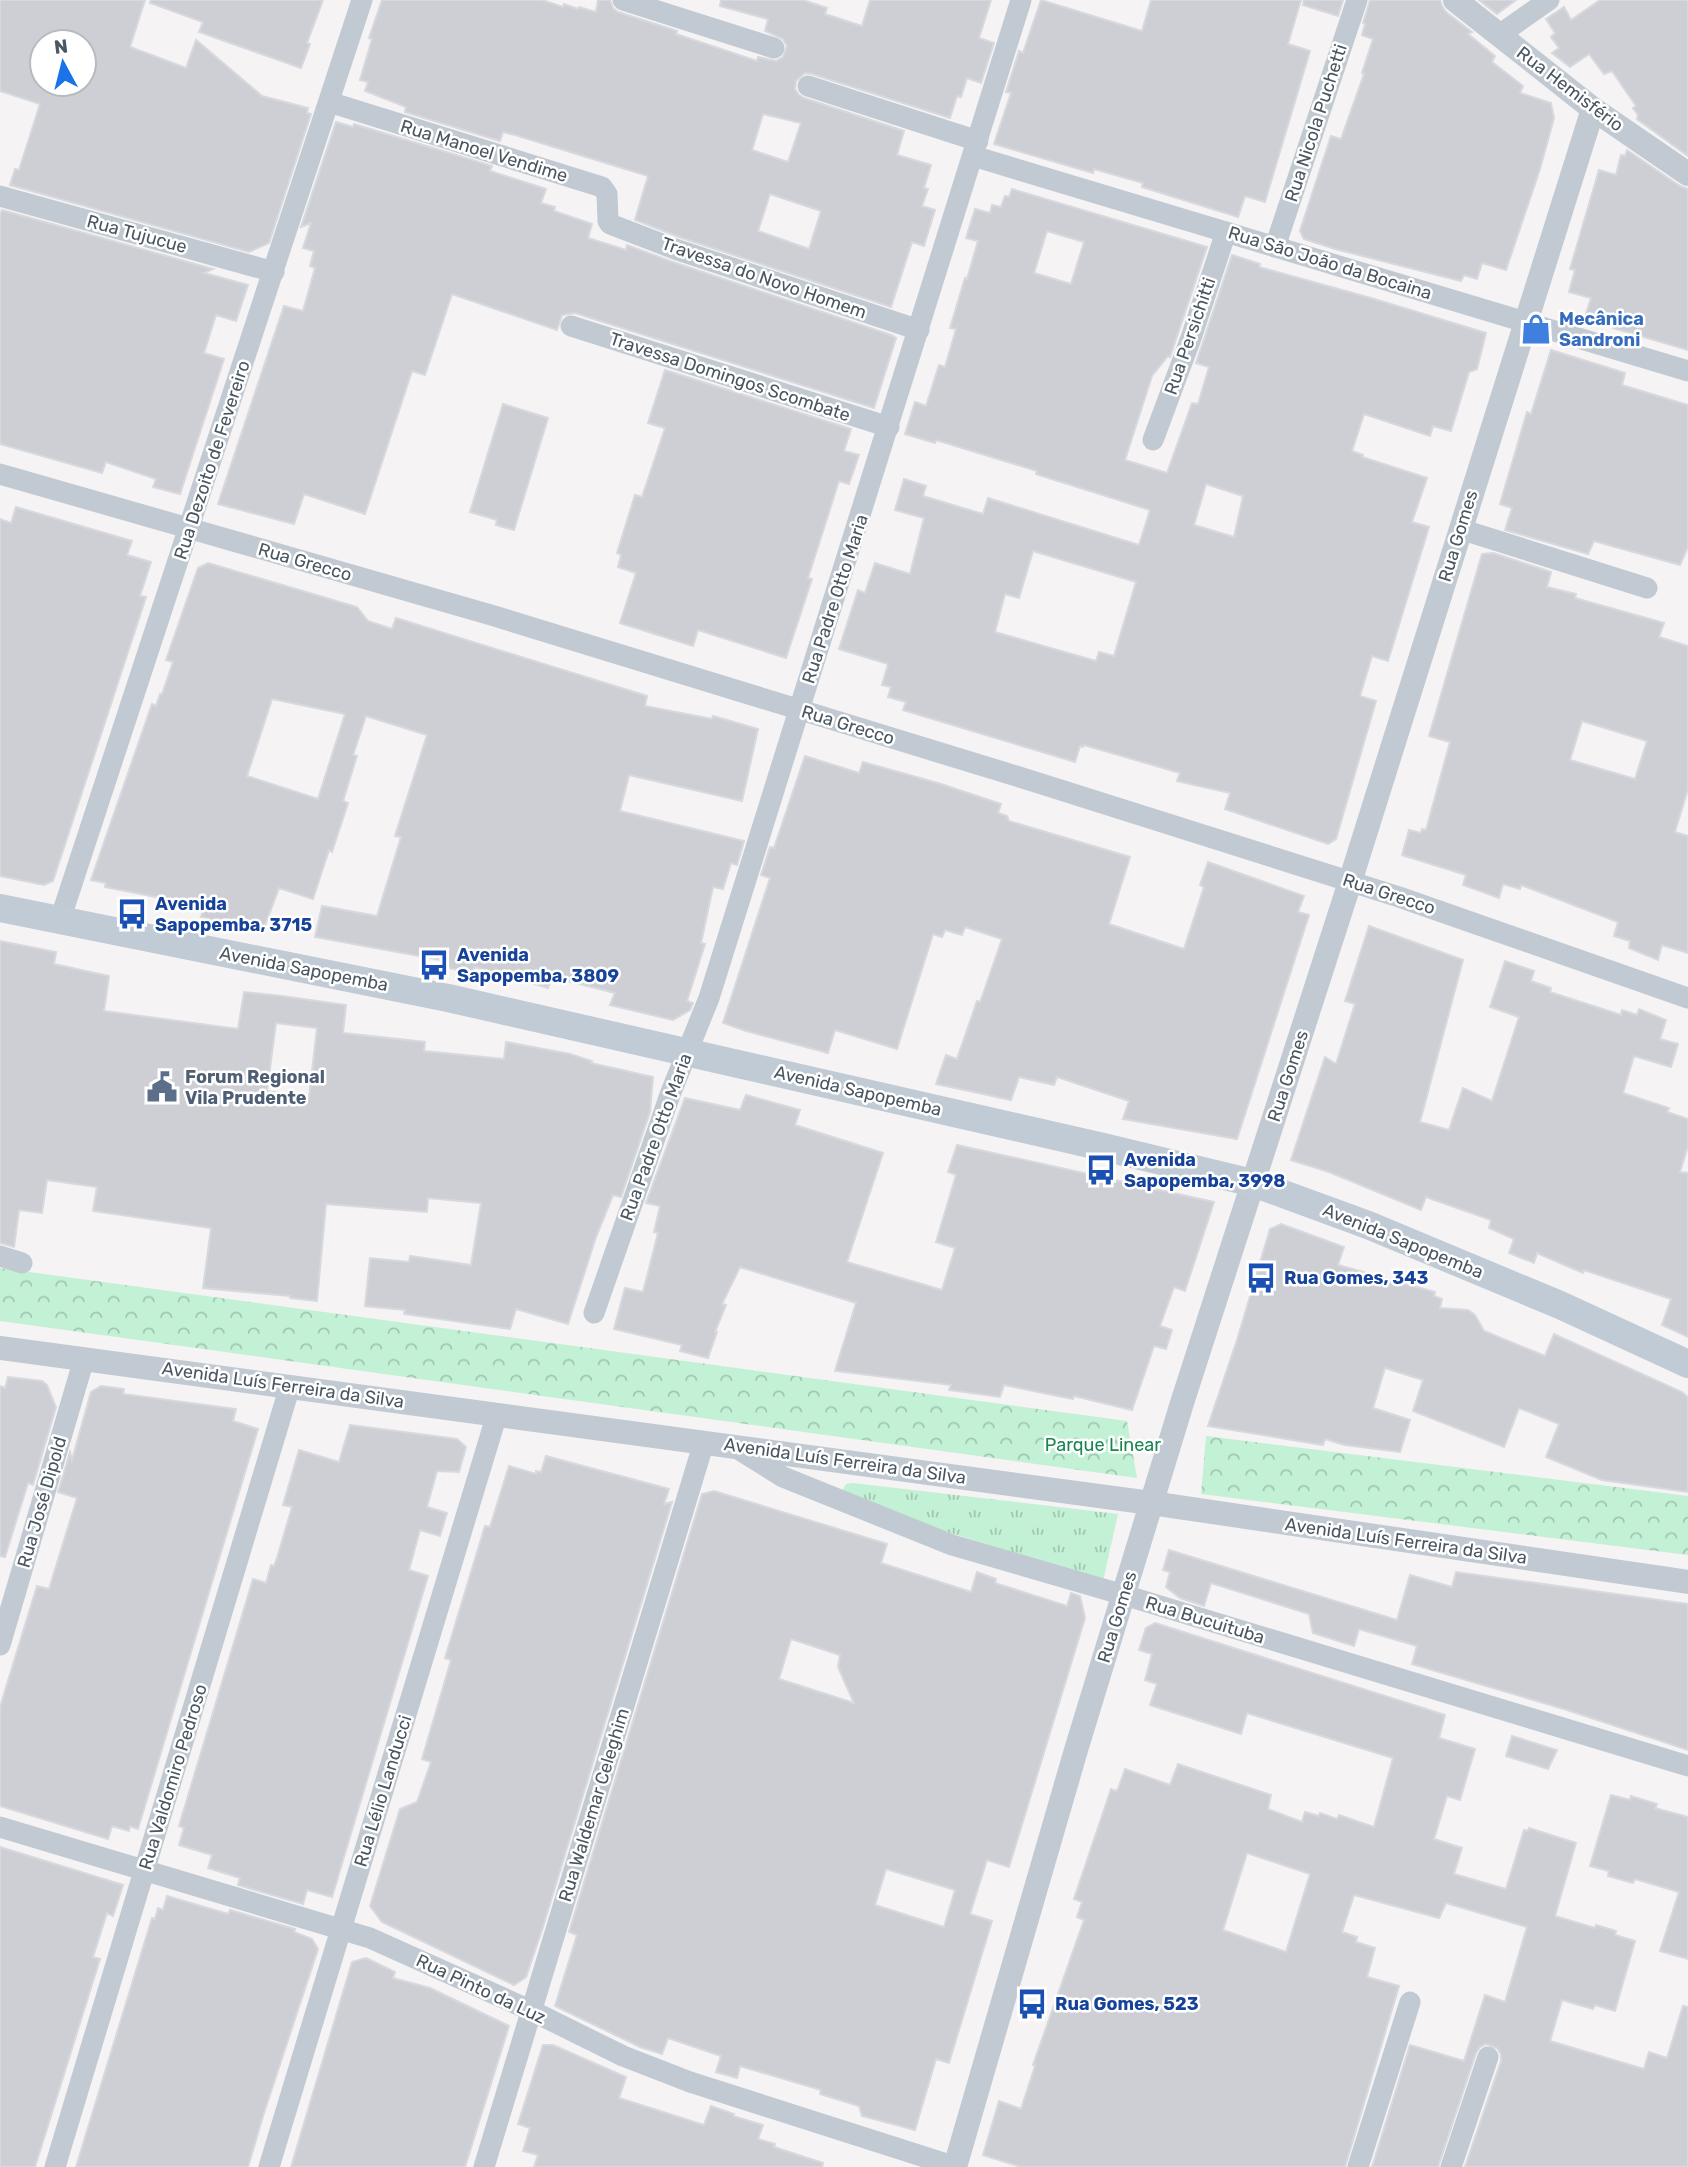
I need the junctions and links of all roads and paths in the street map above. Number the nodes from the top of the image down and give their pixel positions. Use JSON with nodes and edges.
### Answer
{"nodes":[{"id":1,"x":362,"y":0,"type":"edge"},
{"id":2,"x":623,"y":0,"type":"edge"},
{"id":3,"x":1021,"y":0,"type":"edge"},
{"id":4,"x":1357,"y":0,"type":"edge"},
{"id":5,"x":1455,"y":0,"type":"edge"},
{"id":6,"x":1549,"y":0,"type":"edge"},
{"id":7,"x":1499,"y":35,"type":"junction"},
{"id":8,"x":774,"y":48,"type":"dead end"},
{"id":9,"x":808,"y":86,"type":"dead end"},
{"id":10,"x":329,"y":102,"type":"junction"},
{"id":11,"x":1593,"y":109,"type":"junction"},
{"id":12,"x":975,"y":148,"type":"junction"},
{"id":13,"x":1688,"y":174,"type":"edge"},
{"id":14,"x":0,"y":197,"type":"edge"},
{"id":15,"x":610,"y":223,"type":"joint"},
{"id":16,"x":1226,"y":232,"type":"junction"},
{"id":17,"x":1275,"y":247,"type":"junction"},
{"id":18,"x":274,"y":272,"type":"junction"},
{"id":19,"x":1525,"y":322,"type":"junction"},
{"id":20,"x":571,"y":326,"type":"dead end"},
{"id":21,"x":919,"y":330,"type":"junction"},
{"id":22,"x":1688,"y":371,"type":"edge"},
{"id":23,"x":889,"y":427,"type":"junction"},
{"id":24,"x":1153,"y":440,"type":"dead end"},
{"id":25,"x":0,"y":474,"type":"edge"},
{"id":26,"x":189,"y":528,"type":"junction"},
{"id":27,"x":1460,"y":529,"type":"junction"},
{"id":28,"x":1647,"y":588,"type":"dead end"},
{"id":29,"x":800,"y":710,"type":"junction"},
{"id":30,"x":1350,"y":881,"type":"junction"},
{"id":31,"x":0,"y":908,"type":"edge"},
{"id":32,"x":60,"y":920,"type":"junction"},
{"id":33,"x":1688,"y":998,"type":"edge"},
{"id":34,"x":687,"y":1052,"type":"junction"},
{"id":35,"x":1253,"y":1183,"type":"junction"},
{"id":36,"x":0,"y":1256,"type":"edge"},
{"id":37,"x":22,"y":1263,"type":"dead end"},
{"id":38,"x":594,"y":1313,"type":"dead end"},
{"id":39,"x":0,"y":1348,"type":"edge"},
{"id":40,"x":84,"y":1359,"type":"junction"},
{"id":41,"x":1688,"y":1364,"type":"edge"},
{"id":42,"x":290,"y":1386,"type":"junction"},
{"id":43,"x":497,"y":1414,"type":"junction"},
{"id":44,"x":704,"y":1442,"type":"junction"},
{"id":45,"x":733,"y":1446,"type":"junction"},
{"id":46,"x":1152,"y":1503,"type":"junction"},
{"id":47,"x":1688,"y":1582,"type":"edge"},
{"id":48,"x":1124,"y":1595,"type":"junction"},
{"id":49,"x":0,"y":1645,"type":"edge"},
{"id":50,"x":1688,"y":1766,"type":"edge"},
{"id":51,"x":0,"y":1826,"type":"edge"},
{"id":52,"x":145,"y":1870,"type":"junction"},
{"id":53,"x":341,"y":1929,"type":"junction"},
{"id":54,"x":1410,"y":2002,"type":"dead end"},
{"id":55,"x":532,"y":2011,"type":"junction"},
{"id":56,"x":1488,"y":2057,"type":"dead end"},
{"id":57,"x":55,"y":2167,"type":"edge"},
{"id":58,"x":269,"y":2167,"type":"edge"},
{"id":59,"x":484,"y":2167,"type":"edge"},
{"id":60,"x":955,"y":2167,"type":"edge"},
{"id":61,"x":1358,"y":2167,"type":"edge"},
{"id":62,"x":1451,"y":2167,"type":"edge"}],
"edges":[{"from":1,"to":10,"type":"street","name":"Rua Dezoito de Fevereiro"},
{"from":2,"to":8,"type":"street"},
{"from":3,"to":12,"type":"street","name":"Rua Padre Otto Maria"},
{"from":4,"to":17,"type":"street","name":"Rua Nicola Puchetti"},
{"from":5,"to":7,"type":"street","name":"Rua Hemisfério"},
{"from":6,"to":7,"type":"street"},
{"from":7,"to":11,"type":"street","name":"Rua Hemisfério"},
{"from":9,"to":12,"type":"street"},
{"from":10,"to":15,"type":"street","name":"Rua Manoel Vendime"},
{"from":10,"to":18,"type":"street","name":"Rua Dezoito de Fevereiro"},
{"from":11,"to":13,"type":"street","name":"Rua Hemisfério"},
{"from":11,"to":19,"type":"street","name":"Rua Gomes"},
{"from":12,"to":16,"type":"street","name":"Rua São João da Bocaina"},
{"from":12,"to":21,"type":"street","name":"Rua Padre Otto Maria"},
{"from":14,"to":18,"type":"street","name":"Rua Tujucue"},
{"from":15,"to":21,"type":"street","name":"Travessa do Novo Homem"},
{"from":16,"to":17,"type":"street","name":"Rua São João da Bocaina"},
{"from":16,"to":24,"type":"street","name":"Rua Persichitti"},
{"from":17,"to":19,"type":"street","name":"Rua São João da Bocaina"},
{"from":18,"to":26,"type":"street","name":"Rua Dezoito de Fevereiro"},
{"from":19,"to":22,"type":"street","name":"Rua São João da Bocaina"},
{"from":19,"to":27,"type":"street","name":"Rua Gomes"},
{"from":20,"to":23,"type":"street","name":"Travessa Domingos Scombate"},
{"from":21,"to":23,"type":"street","name":"Rua Padre Otto Maria"},
{"from":23,"to":29,"type":"street","name":"Rua Padre Otto Maria"},
{"from":25,"to":26,"type":"street","name":"Rua Grecco"},
{"from":26,"to":29,"type":"street","name":"Rua Grecco"},
{"from":26,"to":32,"type":"street","name":"Rua Dezoito de Fevereiro"},
{"from":27,"to":28,"type":"street"},
{"from":27,"to":30,"type":"street","name":"Rua Gomes"},
{"from":29,"to":30,"type":"street","name":"Rua Grecco"},
{"from":29,"to":34,"type":"street","name":"Rua Padre Otto Maria"},
{"from":30,"to":33,"type":"street","name":"Rua Grecco"},
{"from":30,"to":35,"type":"street","name":"Rua Gomes"},
{"from":31,"to":32,"type":"main road","name":"Avenida Sapopemba"},
{"from":32,"to":34,"type":"main road","name":"Avenida Sapopemba"},
{"from":34,"to":35,"type":"main road","name":"Avenida Sapopemba"},
{"from":34,"to":38,"type":"street","name":"Rua Padre Otto Maria"},
{"from":35,"to":41,"type":"main road","name":"Avenida Sapopemba"},
{"from":35,"to":46,"type":"street","name":"Rua Gomes"},
{"from":36,"to":37,"type":"street"},
{"from":39,"to":40,"type":"street","name":"Avenida Luís Ferreira da Silva"},
{"from":40,"to":42,"type":"street","name":"Avenida Luís Ferreira da Silva"},
{"from":40,"to":49,"type":"street","name":"Rua José Dipold"},
{"from":42,"to":43,"type":"street","name":"Avenida Luís Ferreira da Silva"},
{"from":42,"to":52,"type":"street","name":"Rua Valdomiro Pedroso"},
{"from":43,"to":44,"type":"street","name":"Avenida Luís Ferreira da Silva"},
{"from":43,"to":53,"type":"street","name":"Rua Lélio Landucci"},
{"from":44,"to":45,"type":"street","name":"Avenida Luís Ferreira da Silva"},
{"from":44,"to":55,"type":"street","name":"Rua Waldemar Celeghim"},
{"from":45,"to":46,"type":"street","name":"Avenida Luís Ferreira da Silva"},
{"from":45,"to":48,"type":"street","name":"Rua Bucuituba"},
{"from":46,"to":47,"type":"street","name":"Avenida Luís Ferreira da Silva"},
{"from":46,"to":48,"type":"street","name":"Rua Gomes"},
{"from":48,"to":50,"type":"street","name":"Rua Bucuituba"},
{"from":48,"to":60,"type":"street","name":"Rua Gomes"},
{"from":51,"to":52,"type":"street","name":"Rua Pinto da Luz"},
{"from":52,"to":53,"type":"street","name":"Rua Pinto da Luz"},
{"from":52,"to":57,"type":"street","name":"Rua Valdomiro Pedroso"},
{"from":53,"to":55,"type":"street","name":"Rua Pinto da Luz"},
{"from":53,"to":58,"type":"street","name":"Rua Lélio Landucci"},
{"from":54,"to":61,"type":"street"},
{"from":55,"to":59,"type":"street","name":"Rua Waldemar Celeghim"},
{"from":55,"to":60,"type":"street","name":"Rua Pinto da Luz"},
{"from":56,"to":62,"type":"street"}]}
